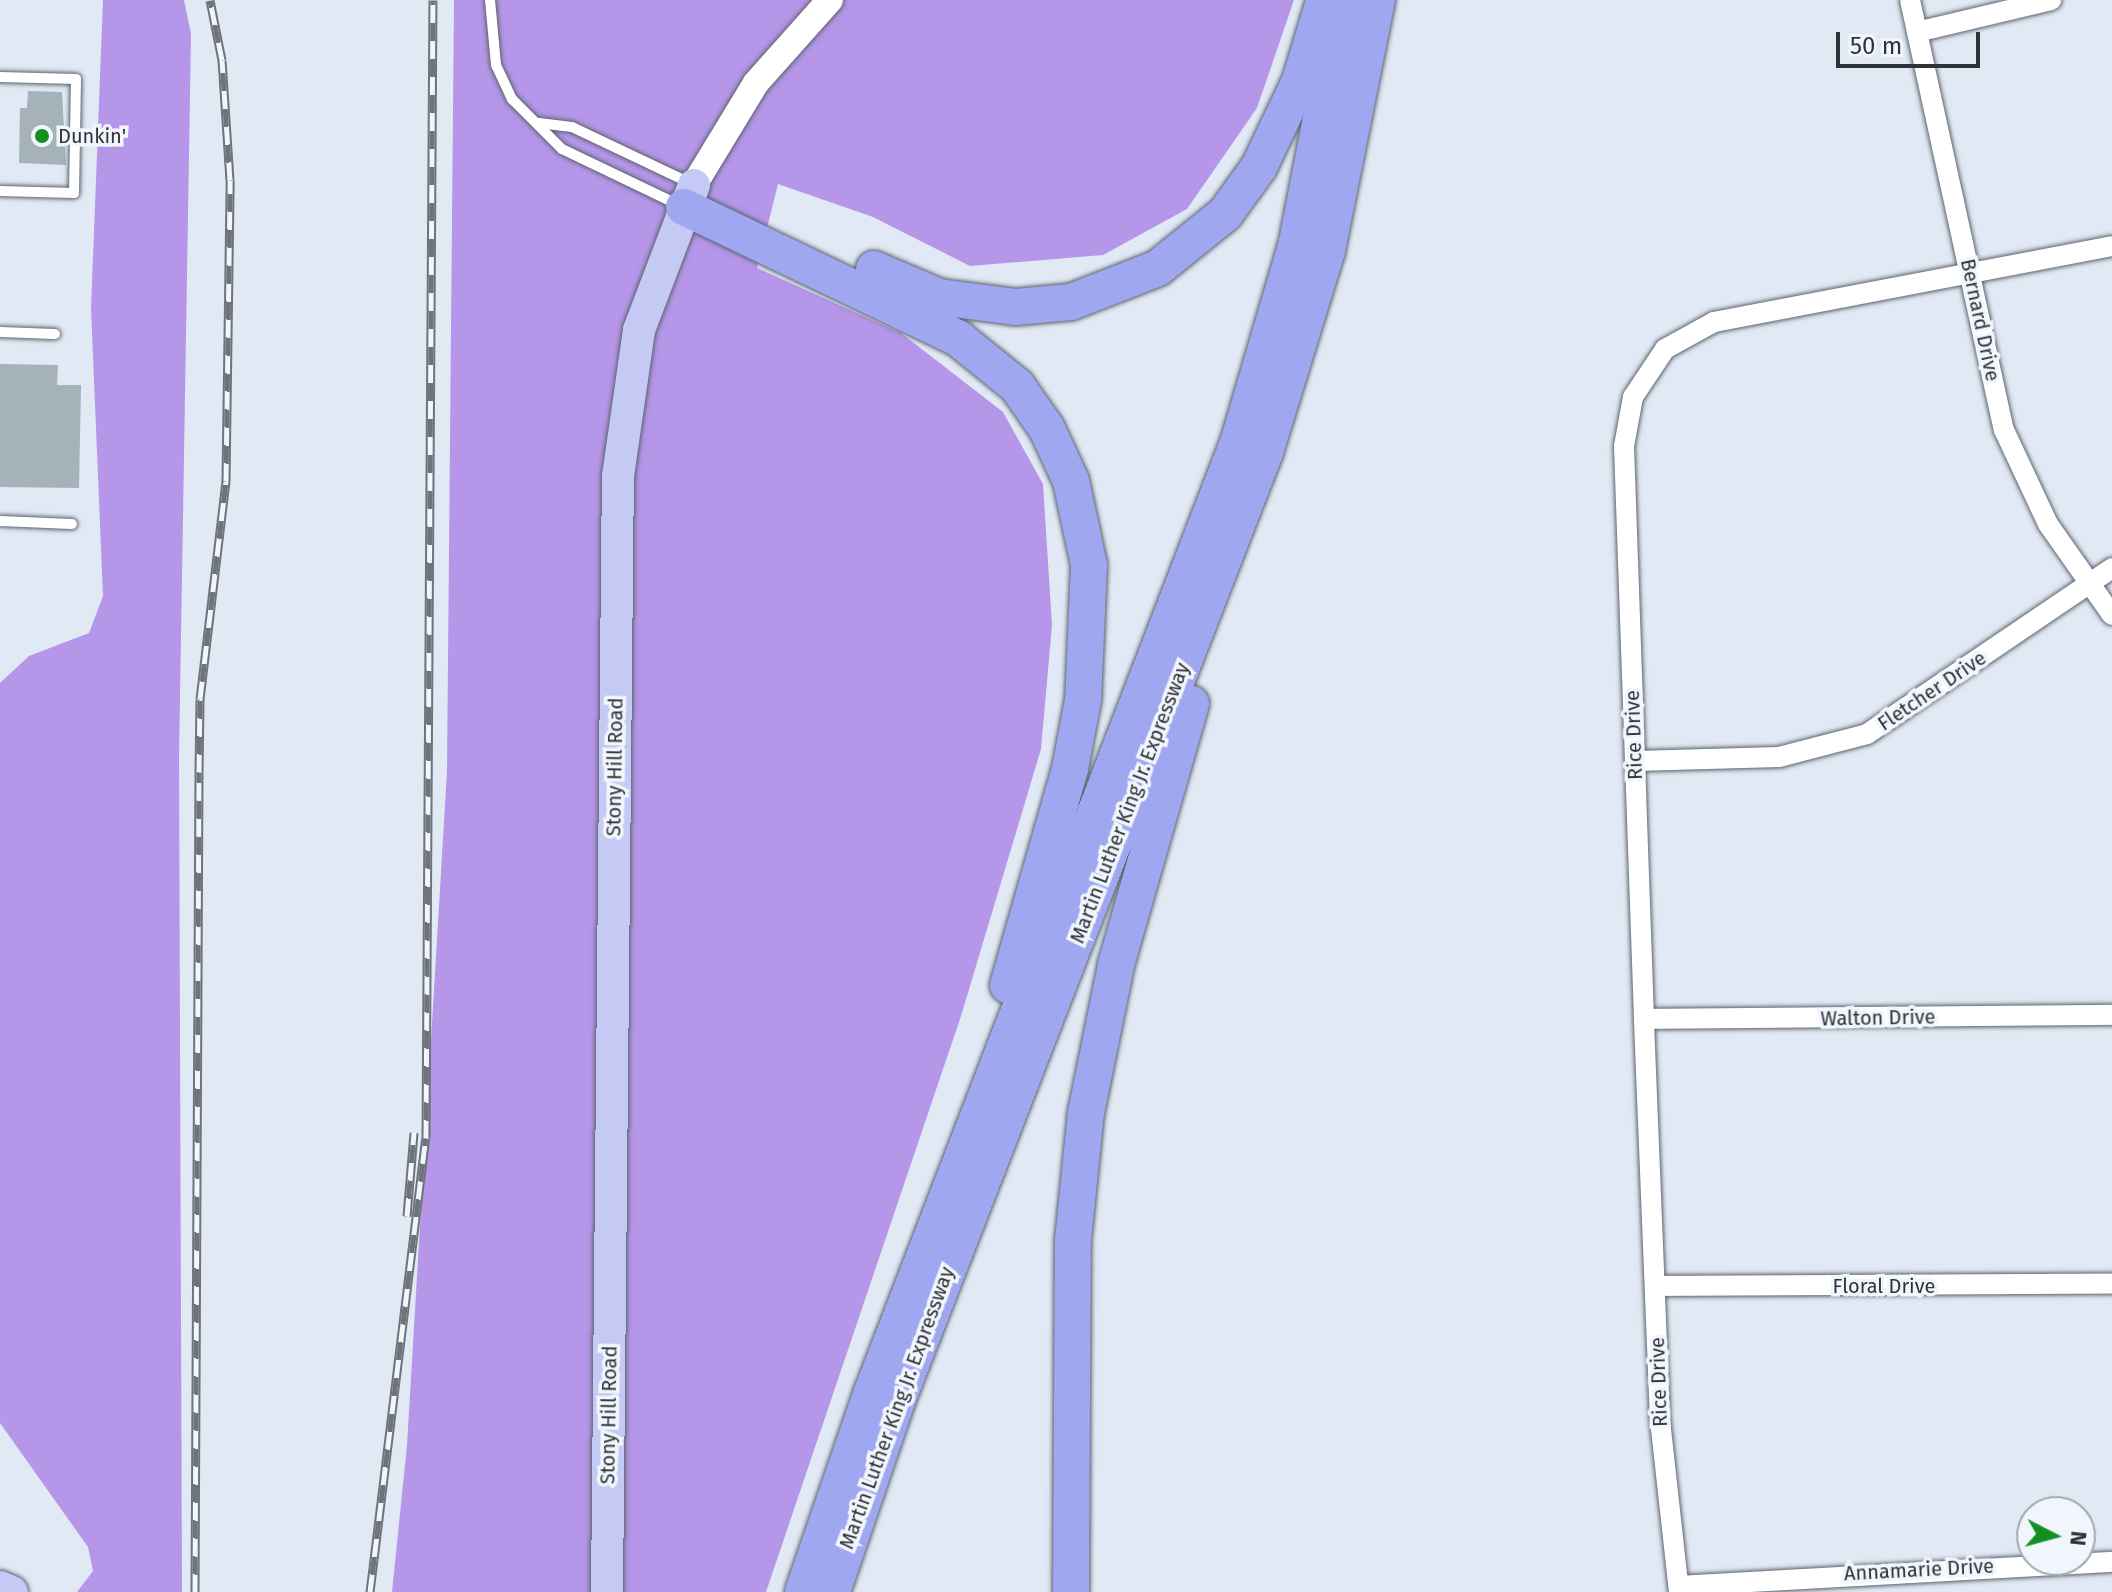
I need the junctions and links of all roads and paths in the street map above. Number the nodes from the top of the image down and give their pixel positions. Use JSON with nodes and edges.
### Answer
{"nodes":[{"id":1,"x":490,"y":0,"type":"edge"},
{"id":2,"x":830,"y":0,"type":"edge"},
{"id":3,"x":1324,"y":0,"type":"edge"},
{"id":4,"x":1344,"y":0,"type":"edge"},
{"id":5,"x":1377,"y":0,"type":"edge"},
{"id":6,"x":1910,"y":0,"type":"edge"},
{"id":7,"x":2051,"y":0,"type":"edge"},
{"id":8,"x":1917,"y":32,"type":"junction"},
{"id":9,"x":0,"y":77,"type":"edge"},
{"id":10,"x":539,"y":123,"type":"junction"},
{"id":11,"x":0,"y":191,"type":"edge"},
{"id":12,"x":689,"y":196,"type":"junction"},
{"id":13,"x":2112,"y":246,"type":"edge"},
{"id":14,"x":1969,"y":272,"type":"junction"},
{"id":15,"x":0,"y":332,"type":"edge"},
{"id":16,"x":55,"y":334,"type":"dead end"},
{"id":17,"x":1265,"y":452,"type":"junction"},
{"id":18,"x":0,"y":521,"type":"edge"},
{"id":19,"x":72,"y":524,"type":"dead end"},
{"id":20,"x":2112,"y":568,"type":"edge"},
{"id":21,"x":2090,"y":584,"type":"junction"},
{"id":22,"x":2112,"y":615,"type":"edge"},
{"id":23,"x":1635,"y":761,"type":"junction"},
{"id":24,"x":2112,"y":1015,"type":"edge"},
{"id":25,"x":1644,"y":1019,"type":"junction"},
{"id":26,"x":942,"y":1209,"type":"junction"},
{"id":27,"x":2112,"y":1284,"type":"edge"},
{"id":28,"x":1655,"y":1286,"type":"junction"},
{"id":29,"x":833,"y":1544,"type":"junction"},
{"id":30,"x":2112,"y":1562,"type":"edge"},
{"id":31,"x":0,"y":1587,"type":"edge"},
{"id":32,"x":1679,"y":1589,"type":"edge"},
{"id":33,"x":12,"y":1592,"type":"edge"},
{"id":34,"x":607,"y":1592,"type":"edge"},
{"id":35,"x":803,"y":1592,"type":"edge"},
{"id":36,"x":832,"y":1592,"type":"edge"},
{"id":37,"x":1071,"y":1592,"type":"edge"}],
"edges":[{"from":1,"to":10,"type":"lane"},
{"from":2,"to":12,"type":"street","name":"Stony Hill Road"},
{"from":3,"to":12,"type":"highway"},
{"from":4,"to":26,"type":"highway","name":"Martin Luther King Jr. Expressway"},
{"from":5,"to":17,"type":"highway","name":"Martin Luther King Jr. Expressway"},
{"from":6,"to":8,"type":"street","name":"Bernard Drive"},
{"from":7,"to":8,"type":"street"},
{"from":8,"to":14,"type":"street","name":"Bernard Drive"},
{"from":9,"to":11,"type":"lane"},
{"from":10,"to":12,"type":"lane"},
{"from":10,"to":12,"type":"lane"},
{"from":12,"to":26,"type":"highway"},
{"from":12,"to":34,"type":"main road","name":"Stony Hill Road"},
{"from":13,"to":14,"type":"street","name":"Rice Drive"},
{"from":14,"to":21,"type":"street","name":"Bernard Drive"},
{"from":14,"to":23,"type":"street","name":"Rice Drive"},
{"from":15,"to":16,"type":"lane"},
{"from":17,"to":29,"type":"highway","name":"Martin Luther King Jr. Expressway"},
{"from":17,"to":37,"type":"highway"},
{"from":18,"to":19,"type":"lane"},
{"from":20,"to":21,"type":"street","name":"Fletcher Drive"},
{"from":21,"to":22,"type":"street","name":"Bernard Drive"},
{"from":21,"to":23,"type":"street","name":"Fletcher Drive"},
{"from":23,"to":25,"type":"street","name":"Rice Drive"},
{"from":24,"to":25,"type":"street","name":"Walton Drive"},
{"from":25,"to":28,"type":"street","name":"Rice Drive"},
{"from":26,"to":29,"type":"highway","name":"Martin Luther King Jr. Expressway"},
{"from":27,"to":28,"type":"street","name":"Floral Drive"},
{"from":28,"to":32,"type":"street","name":"Rice Drive"},
{"from":29,"to":35,"type":"highway","name":"Martin Luther King Jr. Expressway"},
{"from":29,"to":36,"type":"highway","name":"Martin Luther King Jr. Expressway"},
{"from":30,"to":32,"type":"street","name":"Annamarie Drive"},
{"from":31,"to":33,"type":"main road"}]}
